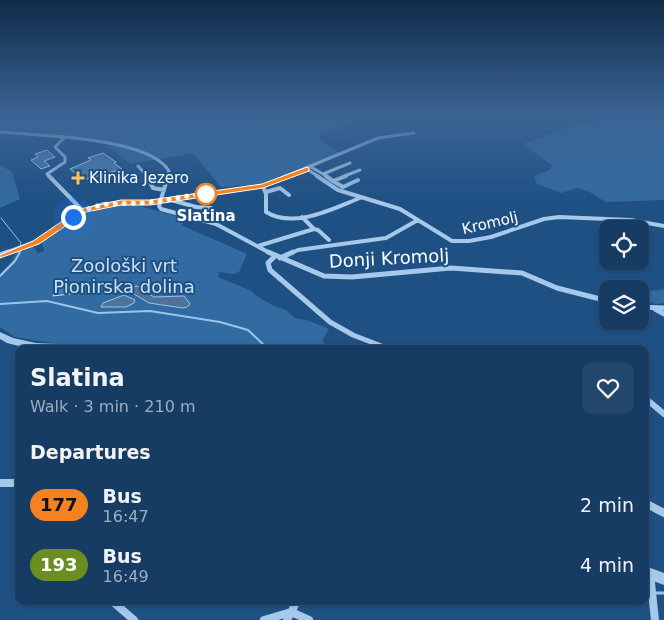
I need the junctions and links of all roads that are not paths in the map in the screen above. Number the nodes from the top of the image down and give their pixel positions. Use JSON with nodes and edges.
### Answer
{"nodes":[{"id":1,"x":57,"y":145,"type":"edge"},
{"id":2,"x":114,"y":145,"type":"edge"},
{"id":3,"x":362,"y":145,"type":"edge"},
{"id":4,"x":340,"y":158,"type":"dead end"},
{"id":5,"x":350,"y":163,"type":"dead end"},
{"id":6,"x":138,"y":166,"type":"dead end"},
{"id":7,"x":310,"y":168,"type":"junction"},
{"id":8,"x":360,"y":170,"type":"dead end"},
{"id":9,"x":323,"y":174,"type":"junction"},
{"id":10,"x":358,"y":180,"type":"dead end"},
{"id":11,"x":333,"y":181,"type":"junction"},
{"id":12,"x":263,"y":186,"type":"junction"},
{"id":13,"x":164,"y":190,"type":"junction"},
{"id":14,"x":266,"y":192,"type":"junction"},
{"id":15,"x":289,"y":195,"type":"dead end"},
{"id":16,"x":362,"y":198,"type":"junction"},
{"id":17,"x":168,"y":199,"type":"junction"},
{"id":18,"x":161,"y":200,"type":"junction"},
{"id":19,"x":211,"y":208,"type":"dead end"},
{"id":20,"x":83,"y":210,"type":"junction"},
{"id":21,"x":302,"y":217,"type":"junction"},
{"id":22,"x":418,"y":220,"type":"junction"},
{"id":23,"x":664,"y":226,"type":"edge"},
{"id":24,"x":314,"y":229,"type":"junction"},
{"id":25,"x":329,"y":240,"type":"dead end"},
{"id":26,"x":258,"y":246,"type":"junction"},
{"id":27,"x":0,"y":255,"type":"edge"},
{"id":28,"x":278,"y":257,"type":"junction"},
{"id":29,"x":599,"y":299,"type":"edge"},
{"id":30,"x":649,"y":308,"type":"edge"},
{"id":31,"x":664,"y":308,"type":"edge"},
{"id":32,"x":655,"y":309,"type":"junction"},
{"id":33,"x":664,"y":314,"type":"edge"},
{"id":34,"x":0,"y":335,"type":"edge"},
{"id":35,"x":33,"y":345,"type":"edge"},
{"id":36,"x":379,"y":345,"type":"edge"},
{"id":37,"x":649,"y":401,"type":"edge"},
{"id":38,"x":664,"y":414,"type":"edge"},
{"id":39,"x":0,"y":483,"type":"edge"},
{"id":40,"x":15,"y":483,"type":"edge"},
{"id":41,"x":649,"y":505,"type":"edge"},
{"id":42,"x":664,"y":512,"type":"edge"},
{"id":43,"x":649,"y":577,"type":"edge"},
{"id":44,"x":664,"y":579,"type":"edge"},
{"id":45,"x":117,"y":605,"type":"edge"},
{"id":46,"x":289,"y":616,"type":"edge"},
{"id":47,"x":266,"y":619,"type":"edge"},
{"id":48,"x":134,"y":620,"type":"edge"},
{"id":49,"x":309,"y":620,"type":"edge"},
{"id":50,"x":656,"y":620,"type":"edge"}],
"edges":[{"from":1,"to":20,"type":"street"},
{"from":2,"to":13,"type":"street"},
{"from":3,"to":7,"type":"street"},
{"from":4,"to":7,"type":"street"},
{"from":5,"to":9,"type":"street"},
{"from":6,"to":13,"type":"street"},
{"from":7,"to":9,"type":"street"},
{"from":7,"to":12,"type":"street"},
{"from":7,"to":16,"type":"street","name":"Kromolj"},
{"from":8,"to":11,"type":"street"},
{"from":9,"to":11,"type":"street"},
{"from":10,"to":11,"type":"street"},
{"from":12,"to":14,"type":"street"},
{"from":12,"to":17,"type":"street"},
{"from":13,"to":18,"type":"street"},
{"from":14,"to":15,"type":"street"},
{"from":14,"to":21,"type":"street"},
{"from":16,"to":21,"type":"street"},
{"from":16,"to":22,"type":"street","name":"Kromolj"},
{"from":17,"to":18,"type":"street"},
{"from":17,"to":19,"type":"street"},
{"from":18,"to":20,"type":"street"},
{"from":18,"to":26,"type":"street","name":"Donji Kromolj"},
{"from":20,"to":27,"type":"street"},
{"from":21,"to":24,"type":"street"},
{"from":22,"to":23,"type":"street","name":"Kromolj"},
{"from":22,"to":28,"type":"street"},
{"from":24,"to":25,"type":"street"},
{"from":24,"to":26,"type":"street"},
{"from":26,"to":28,"type":"street","name":"Donji Kromolj"},
{"from":28,"to":29,"type":"street","name":"Donji Kromolj"},
{"from":28,"to":36,"type":"street"},
{"from":30,"to":32,"type":"street"},
{"from":31,"to":32,"type":"street"},
{"from":32,"to":33,"type":"street"},
{"from":34,"to":35,"type":"street"},
{"from":37,"to":38,"type":"street"},
{"from":39,"to":40,"type":"street"},
{"from":41,"to":42,"type":"street"},
{"from":43,"to":44,"type":"street"},
{"from":43,"to":50,"type":"street"},
{"from":45,"to":48,"type":"street"},
{"from":46,"to":47,"type":"street"},
{"from":46,"to":49,"type":"street"}]}
